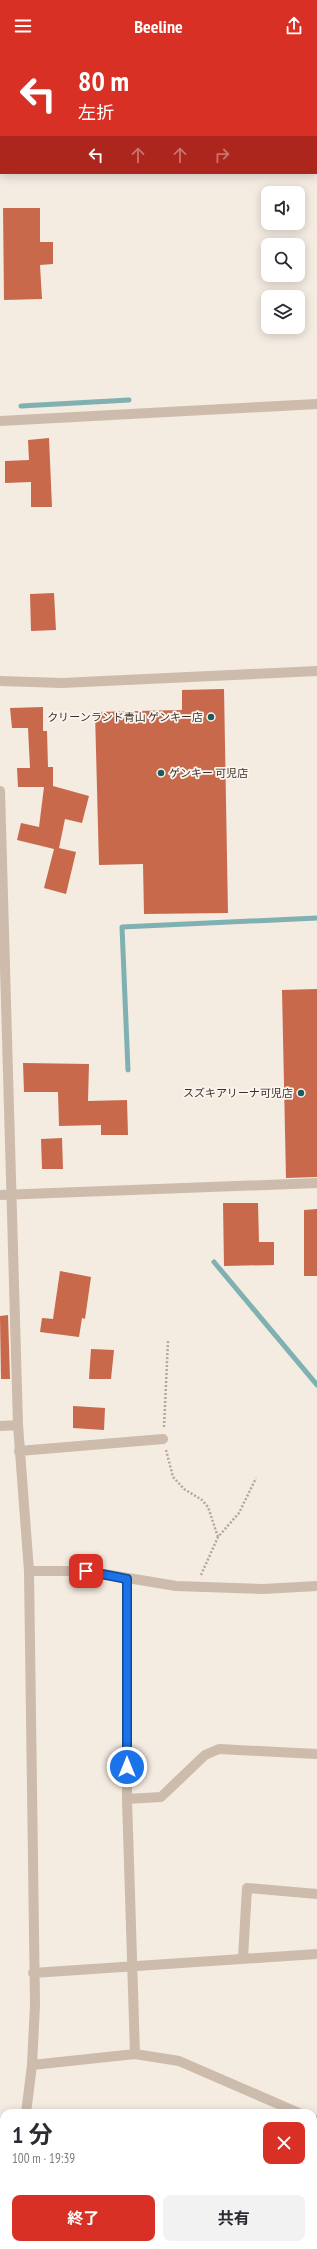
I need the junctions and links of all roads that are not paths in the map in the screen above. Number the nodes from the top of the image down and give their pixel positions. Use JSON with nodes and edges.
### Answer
{"nodes":[{"id":1,"x":317,"y":404,"type":"edge"},
{"id":2,"x":0,"y":420,"type":"edge"},
{"id":3,"x":317,"y":671,"type":"edge"},
{"id":4,"x":0,"y":681,"type":"edge"},
{"id":5,"x":0,"y":791,"type":"edge"},
{"id":6,"x":317,"y":1183,"type":"edge"},
{"id":7,"x":0,"y":1195,"type":"edge"},
{"id":8,"x":12,"y":1195,"type":"junction"},
{"id":9,"x":18,"y":1425,"type":"junction"},
{"id":10,"x":0,"y":1426,"type":"edge"},
{"id":11,"x":163,"y":1439,"type":"road end"},
{"id":12,"x":20,"y":1451,"type":"junction"},
{"id":13,"x":29,"y":1571,"type":"junction"},
{"id":14,"x":127,"y":1579,"type":"junction"},
{"id":15,"x":317,"y":1586,"type":"edge"},
{"id":16,"x":317,"y":1754,"type":"edge"},
{"id":17,"x":127,"y":1799,"type":"junction"},
{"id":18,"x":317,"y":1894,"type":"edge"},
{"id":19,"x":317,"y":1954,"type":"edge"},
{"id":20,"x":243,"y":1958,"type":"junction"},
{"id":21,"x":132,"y":1967,"type":"junction"},
{"id":22,"x":34,"y":1973,"type":"junction"},
{"id":23,"x":135,"y":2054,"type":"junction"},
{"id":24,"x":32,"y":2065,"type":"junction"},
{"id":25,"x":26,"y":2109,"type":"edge"},
{"id":26,"x":290,"y":2109,"type":"edge"}],
"edges":[{"from":1,"to":2,"type":"street"},
{"from":3,"to":4,"type":"street"},
{"from":5,"to":8,"type":"street"},
{"from":6,"to":8,"type":"street"},
{"from":7,"to":8,"type":"street"},
{"from":8,"to":9,"type":"street"},
{"from":9,"to":10,"type":"street"},
{"from":9,"to":12,"type":"street"},
{"from":11,"to":12,"type":"street"},
{"from":12,"to":13,"type":"street"},
{"from":13,"to":14,"type":"street"},
{"from":13,"to":22,"type":"street"},
{"from":14,"to":15,"type":"street"},
{"from":14,"to":17,"type":"street"},
{"from":16,"to":17,"type":"street"},
{"from":17,"to":21,"type":"street"},
{"from":18,"to":20,"type":"street"},
{"from":19,"to":20,"type":"street"},
{"from":20,"to":21,"type":"street"},
{"from":21,"to":22,"type":"street"},
{"from":21,"to":23,"type":"street"},
{"from":22,"to":24,"type":"street"},
{"from":23,"to":24,"type":"street"},
{"from":23,"to":26,"type":"street"},
{"from":24,"to":25,"type":"street"}]}
